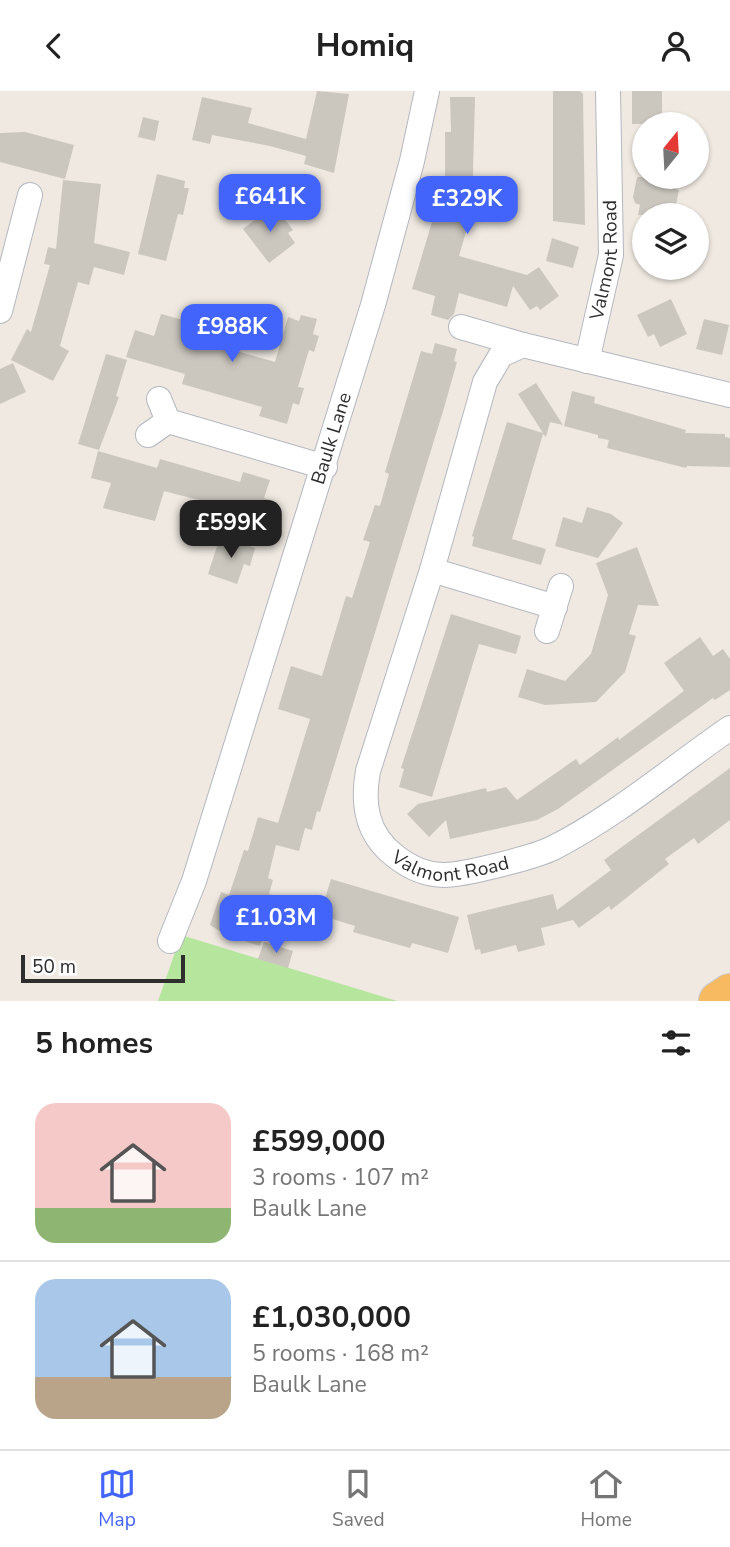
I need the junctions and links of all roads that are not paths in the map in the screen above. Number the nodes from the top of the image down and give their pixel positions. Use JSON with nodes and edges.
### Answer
{"nodes":[{"id":1,"x":427,"y":91,"type":"edge"},
{"id":2,"x":608,"y":91,"type":"edge"},
{"id":3,"x":30,"y":195,"type":"dead end"},
{"id":4,"x":12,"y":220,"type":"edge"},
{"id":5,"x":0,"y":311,"type":"edge"},
{"id":6,"x":461,"y":327,"type":"dead end"},
{"id":7,"x":523,"y":345,"type":"junction"},
{"id":8,"x":587,"y":361,"type":"junction"},
{"id":9,"x":730,"y":395,"type":"edge"},
{"id":10,"x":158,"y":418,"type":"dead end"},
{"id":11,"x":325,"y":467,"type":"junction"},
{"id":12,"x":432,"y":570,"type":"junction"},
{"id":13,"x":554,"y":608,"type":"dead end"},
{"id":14,"x":730,"y":728,"type":"edge"},
{"id":15,"x":170,"y":941,"type":"dead end"},
{"id":16,"x":730,"y":993,"type":"edge"},
{"id":17,"x":718,"y":1001,"type":"edge"}],
"edges":[{"from":1,"to":11,"type":"street","name":"Baulk Lane"},
{"from":2,"to":8,"type":"street","name":"Valmont Road"},
{"from":3,"to":4,"type":"street"},
{"from":4,"to":5,"type":"street"},
{"from":6,"to":7,"type":"street"},
{"from":7,"to":8,"type":"street"},
{"from":7,"to":12,"type":"street","name":"Valmont Road"},
{"from":8,"to":9,"type":"street"},
{"from":10,"to":11,"type":"street"},
{"from":11,"to":15,"type":"street","name":"Baulk Lane"},
{"from":12,"to":13,"type":"street"},
{"from":12,"to":14,"type":"street","name":"Valmont Road"},
{"from":16,"to":17,"type":"highway"}]}
